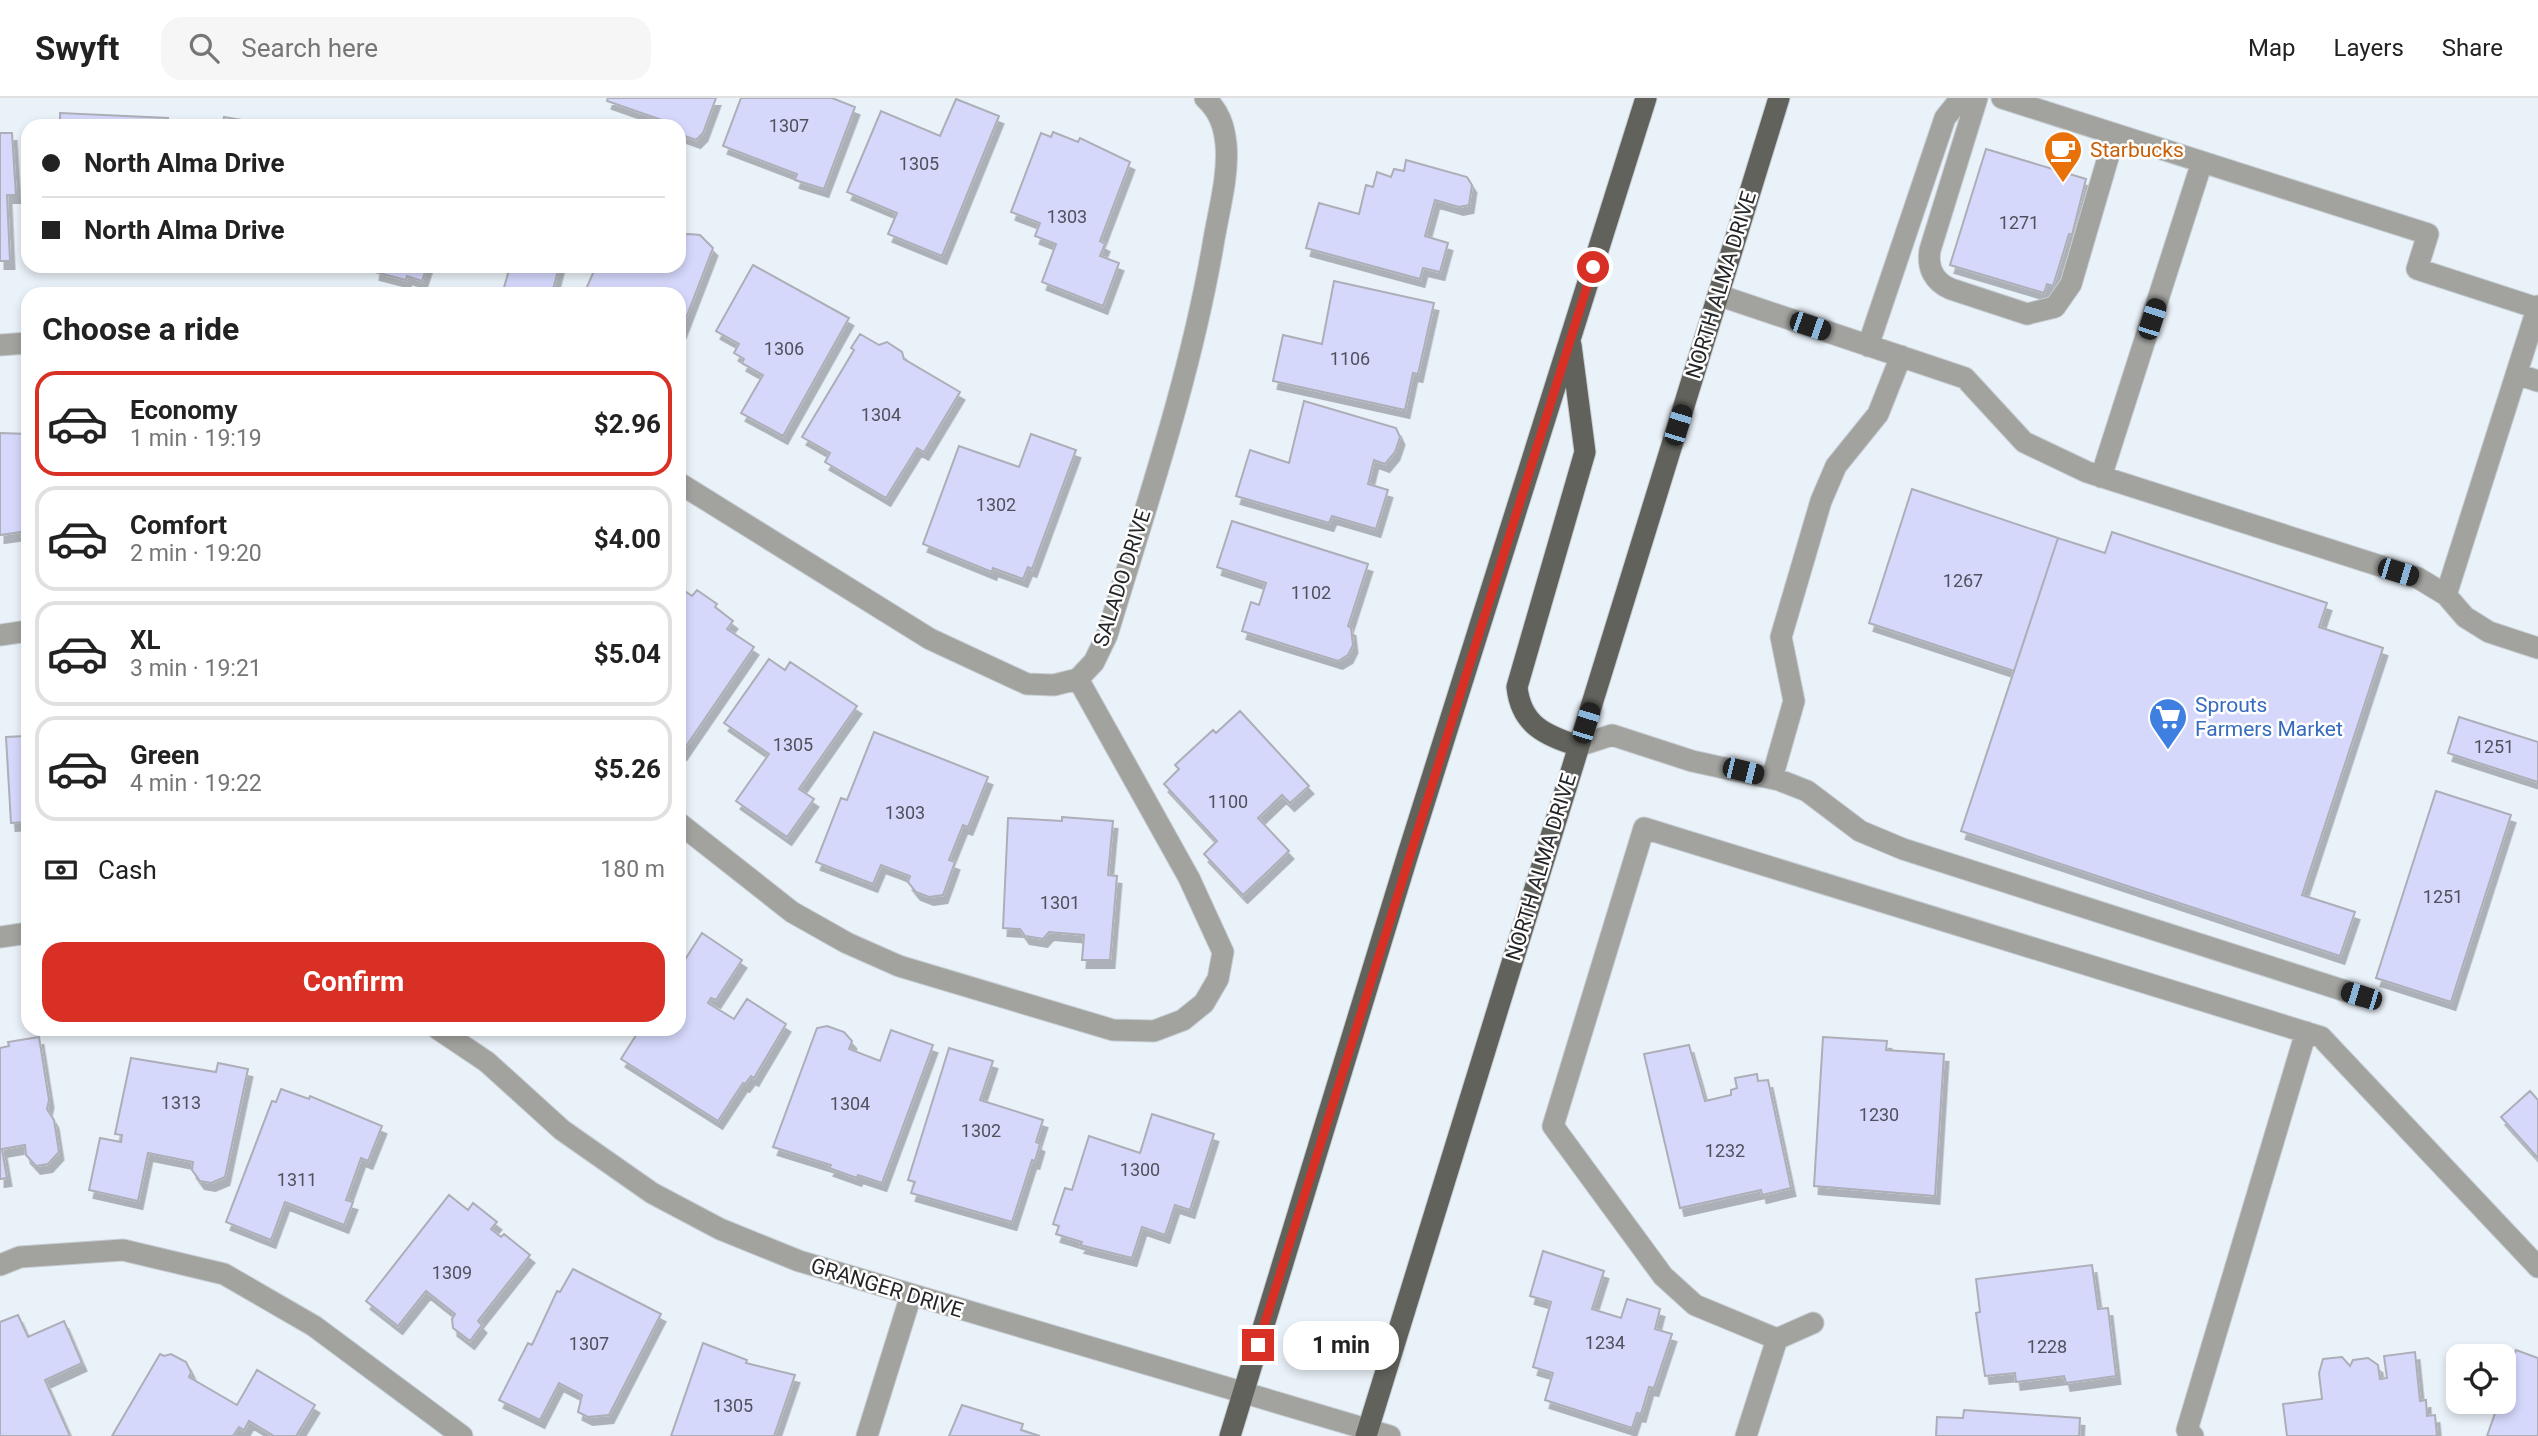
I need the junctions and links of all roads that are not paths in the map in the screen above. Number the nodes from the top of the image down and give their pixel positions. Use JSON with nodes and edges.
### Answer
{"nodes":[{"id":1,"x":1646,"y":98,"type":"edge"},
{"id":2,"x":1779,"y":98,"type":"edge"},
{"id":3,"x":1961,"y":98,"type":"edge"},
{"id":4,"x":1977,"y":98,"type":"edge"},
{"id":5,"x":2003,"y":98,"type":"edge"},
{"id":6,"x":1212,"y":105,"type":"edge"},
{"id":7,"x":2115,"y":134,"type":"junction"},
{"id":8,"x":2202,"y":162,"type":"junction"},
{"id":9,"x":1718,"y":295,"type":"junction"},
{"id":10,"x":2538,"y":307,"type":"edge"},
{"id":11,"x":1570,"y":340,"type":"junction"},
{"id":12,"x":21,"y":344,"type":"edge"},
{"id":13,"x":0,"y":345,"type":"edge"},
{"id":14,"x":1868,"y":346,"type":"junction"},
{"id":15,"x":1901,"y":356,"type":"junction"},
{"id":16,"x":2517,"y":374,"type":"junction"},
{"id":17,"x":2538,"y":381,"type":"edge"},
{"id":18,"x":2101,"y":477,"type":"junction"},
{"id":19,"x":686,"y":487,"type":"edge"},
{"id":20,"x":2446,"y":595,"type":"junction"},
{"id":21,"x":21,"y":632,"type":"edge"},
{"id":22,"x":0,"y":635,"type":"edge"},
{"id":23,"x":2538,"y":648,"type":"edge"},
{"id":24,"x":1078,"y":679,"type":"junction"},
{"id":25,"x":1578,"y":746,"type":"junction"},
{"id":26,"x":1772,"y":778,"type":"junction"},
{"id":27,"x":686,"y":829,"type":"edge"},
{"id":28,"x":21,"y":934,"type":"edge"},
{"id":29,"x":0,"y":937,"type":"edge"},
{"id":30,"x":2361,"y":996,"type":"dead end"},
{"id":31,"x":2306,"y":1032,"type":"junction"},
{"id":32,"x":448,"y":1036,"type":"edge"},
{"id":33,"x":0,"y":1265,"type":"edge"},
{"id":34,"x":2538,"y":1267,"type":"edge"},
{"id":35,"x":911,"y":1295,"type":"junction"},
{"id":36,"x":1813,"y":1323,"type":"dead end"},
{"id":37,"x":1777,"y":1339,"type":"junction"},
{"id":38,"x":1243,"y":1394,"type":"junction"},
{"id":39,"x":1367,"y":1432,"type":"edge"},
{"id":40,"x":461,"y":1436,"type":"edge"},
{"id":41,"x":867,"y":1436,"type":"edge"},
{"id":42,"x":1230,"y":1436,"type":"edge"},
{"id":43,"x":1390,"y":1436,"type":"edge"},
{"id":44,"x":1746,"y":1436,"type":"edge"},
{"id":45,"x":2193,"y":1436,"type":"edge"}],
"edges":[{"from":1,"to":11,"type":"main road"},
{"from":2,"to":9,"type":"main road","name":"NORTH ALMA DRIVE"},
{"from":3,"to":14,"type":"street"},
{"from":4,"to":7,"type":"street"},
{"from":5,"to":7,"type":"street"},
{"from":6,"to":24,"type":"street","name":"SALADO DRIVE"},
{"from":7,"to":8,"type":"street"},
{"from":8,"to":10,"type":"street"},
{"from":8,"to":18,"type":"street"},
{"from":9,"to":14,"type":"street"},
{"from":9,"to":25,"type":"main road","name":"NORTH ALMA DRIVE"},
{"from":10,"to":16,"type":"street"},
{"from":11,"to":25,"type":"main road"},
{"from":11,"to":38,"type":"main road"},
{"from":12,"to":13,"type":"street"},
{"from":14,"to":15,"type":"street"},
{"from":15,"to":18,"type":"street"},
{"from":15,"to":26,"type":"street"},
{"from":16,"to":17,"type":"street"},
{"from":16,"to":20,"type":"street"},
{"from":18,"to":20,"type":"street"},
{"from":19,"to":24,"type":"street"},
{"from":20,"to":23,"type":"street"},
{"from":21,"to":22,"type":"street"},
{"from":24,"to":27,"type":"street"},
{"from":25,"to":26,"type":"street"},
{"from":25,"to":39,"type":"main road","name":"NORTH ALMA DRIVE"},
{"from":26,"to":30,"type":"street"},
{"from":28,"to":29,"type":"street"},
{"from":31,"to":34,"type":"street"},
{"from":31,"to":37,"type":"street"},
{"from":31,"to":45,"type":"street"},
{"from":32,"to":35,"type":"street","name":"GRANGER DRIVE"},
{"from":33,"to":40,"type":"street"},
{"from":35,"to":38,"type":"street","name":"GRANGER DRIVE"},
{"from":35,"to":41,"type":"street"},
{"from":36,"to":37,"type":"street"},
{"from":37,"to":44,"type":"street"},
{"from":38,"to":39,"type":"street","name":"GRANGER DRIVE"},
{"from":38,"to":42,"type":"main road"},
{"from":39,"to":43,"type":"street","name":"GRANGER DRIVE"}]}
